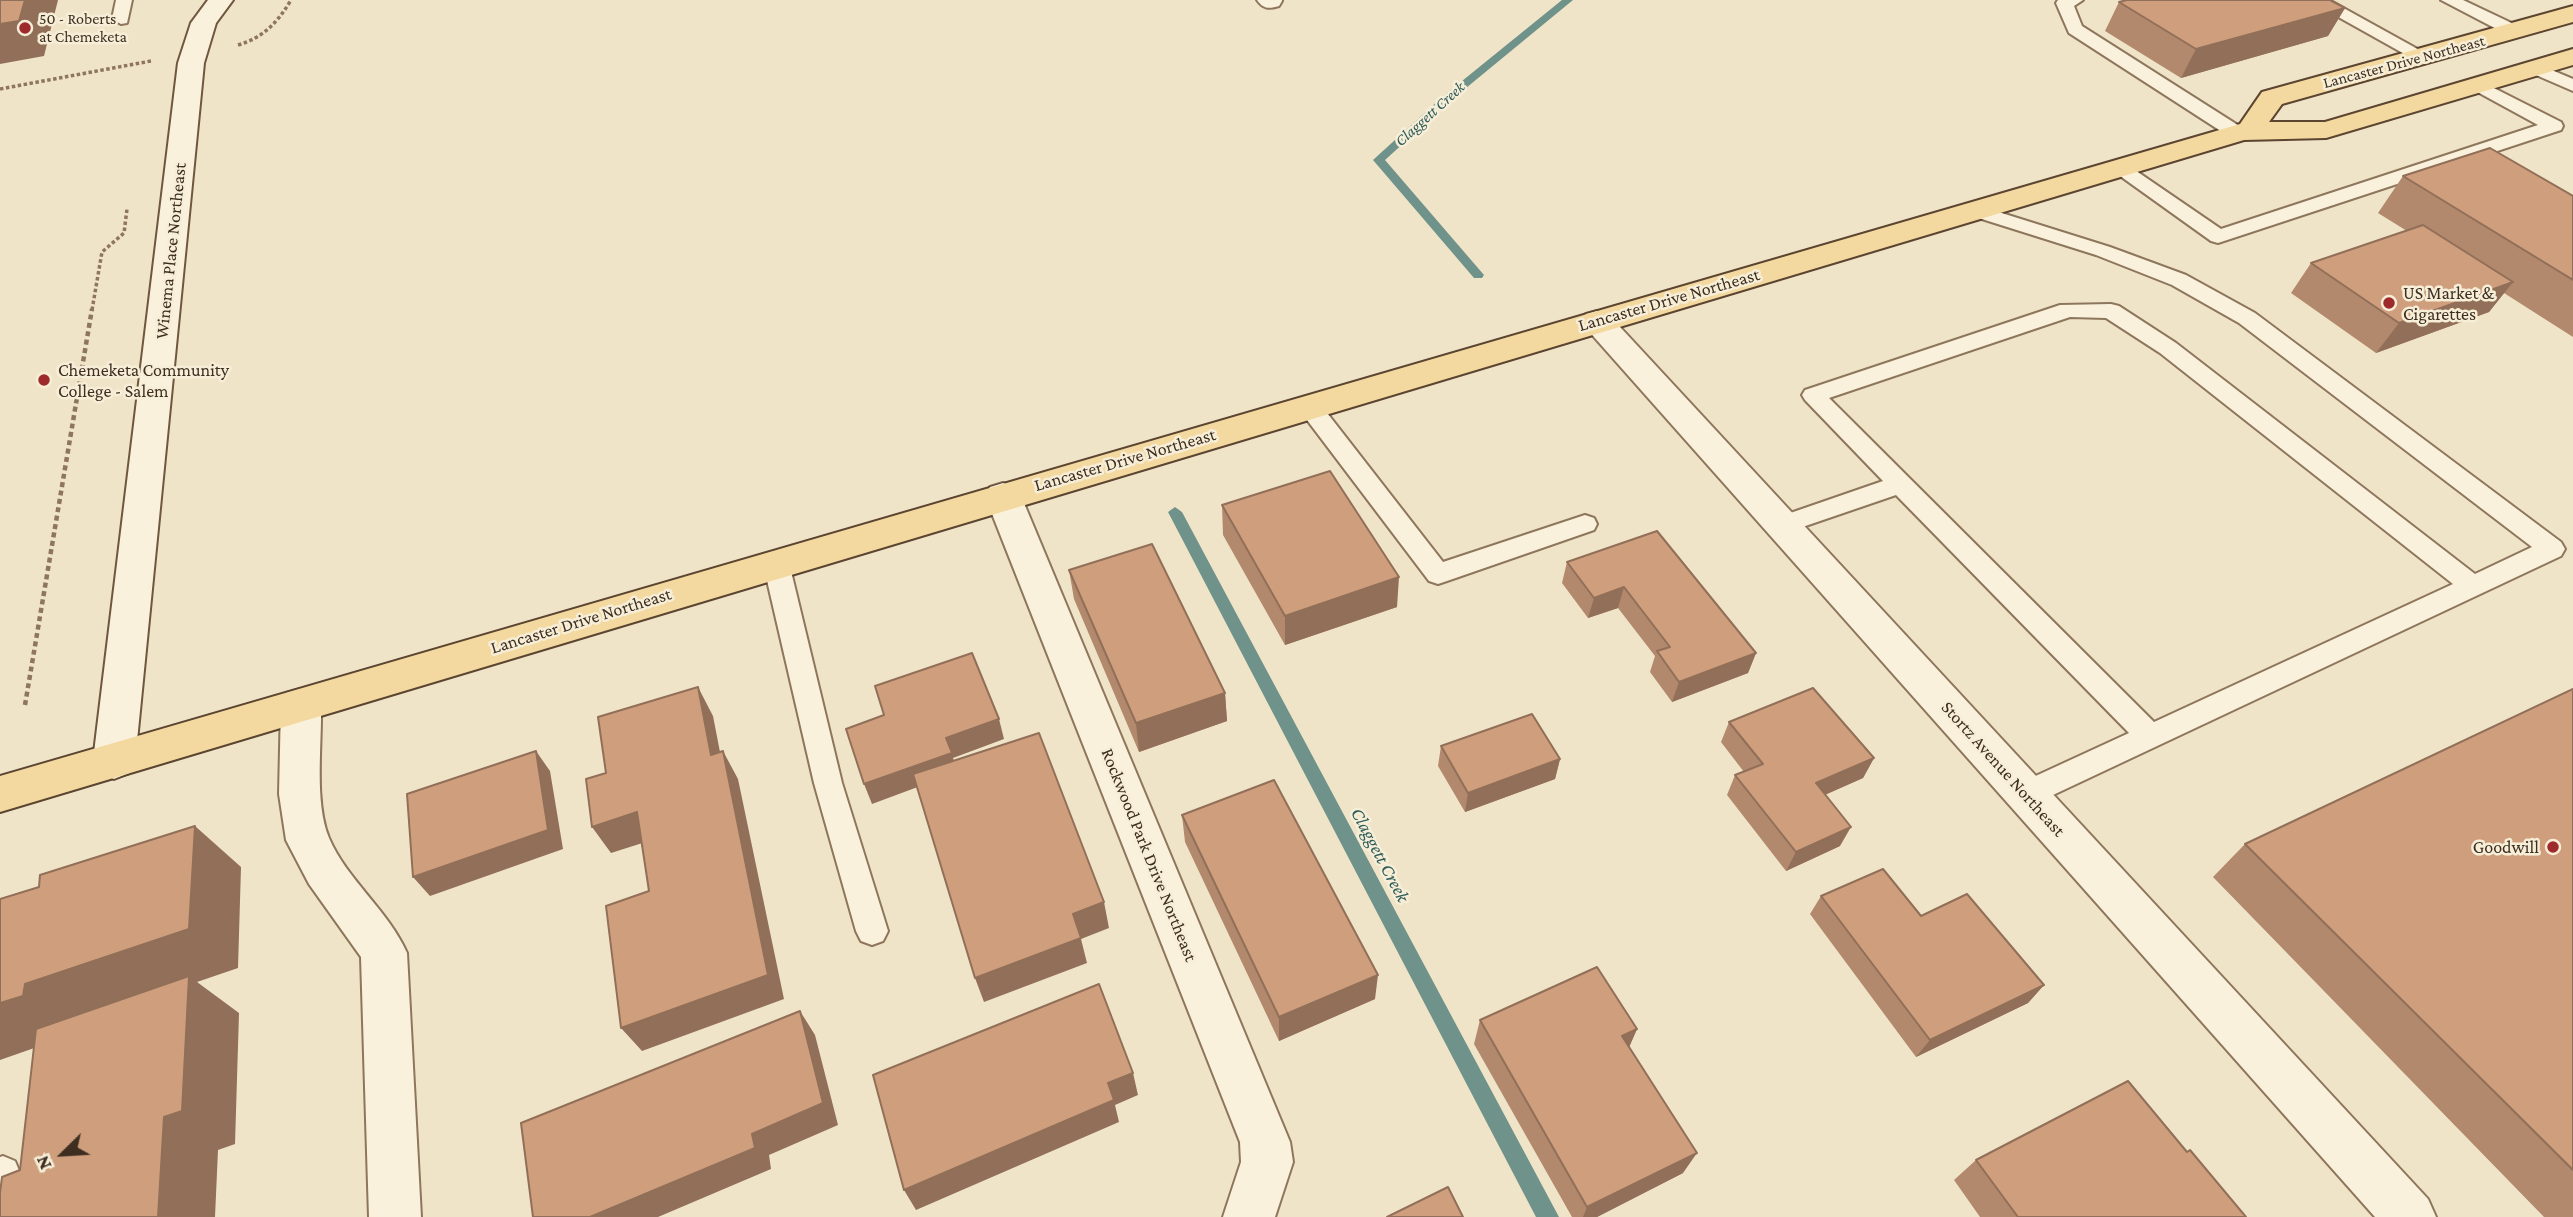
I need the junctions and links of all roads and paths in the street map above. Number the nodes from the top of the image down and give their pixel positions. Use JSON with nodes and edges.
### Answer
{"nodes":[{"id":1,"x":124,"y":0,"type":"edge"},
{"id":2,"x":221,"y":0,"type":"edge"},
{"id":3,"x":2316,"y":0,"type":"edge"},
{"id":4,"x":2449,"y":0,"type":"edge"},
{"id":5,"x":2070,"y":2,"type":"edge"},
{"id":6,"x":2573,"y":14,"type":"edge"},
{"id":7,"x":121,"y":19,"type":"dead end"},
{"id":8,"x":2514,"y":31,"type":"junction"},
{"id":9,"x":2423,"y":57,"type":"junction"},
{"id":10,"x":2573,"y":57,"type":"edge"},
{"id":11,"x":2535,"y":68,"type":"junction"},
{"id":12,"x":152,"y":69,"type":"dead end"},
{"id":13,"x":2479,"y":85,"type":"junction"},
{"id":14,"x":2573,"y":86,"type":"edge"},
{"id":15,"x":0,"y":89,"type":"edge"},
{"id":16,"x":2244,"y":131,"type":"junction"},
{"id":17,"x":2119,"y":168,"type":"junction"},
{"id":18,"x":128,"y":207,"type":"dead end"},
{"id":19,"x":1973,"y":211,"type":"junction"},
{"id":20,"x":1597,"y":321,"type":"junction"},
{"id":21,"x":1309,"y":406,"type":"junction"},
{"id":22,"x":1900,"y":484,"type":"junction"},
{"id":23,"x":1003,"y":496,"type":"junction"},
{"id":24,"x":1585,"y":524,"type":"dead end"},
{"id":25,"x":1782,"y":525,"type":"junction"},
{"id":26,"x":2535,"y":536,"type":"joint"},
{"id":27,"x":776,"y":563,"type":"junction"},
{"id":28,"x":2473,"y":586,"type":"junction"},
{"id":29,"x":24,"y":705,"type":"dead end"},
{"id":30,"x":301,"y":705,"type":"junction"},
{"id":31,"x":2150,"y":736,"type":"junction"},
{"id":32,"x":114,"y":761,"type":"junction"},
{"id":33,"x":0,"y":794,"type":"edge"},
{"id":34,"x":2026,"y":794,"type":"junction"},
{"id":35,"x":872,"y":931,"type":"dead end"},
{"id":36,"x":395,"y":1217,"type":"edge"},
{"id":37,"x":1249,"y":1217,"type":"edge"},
{"id":38,"x":2410,"y":1217,"type":"edge"}],
"edges":[{"from":1,"to":7,"type":"lane"},
{"from":2,"to":32,"type":"street","name":"Winema Place Northeast"},
{"from":3,"to":9,"type":"lane"},
{"from":4,"to":8,"type":"lane"},
{"from":5,"to":16,"type":"lane"},
{"from":6,"to":8,"type":"main road","name":"Lancaster Drive Northeast"},
{"from":8,"to":9,"type":"main road","name":"Lancaster Drive Northeast"},
{"from":9,"to":16,"type":"main road","name":"Lancaster Drive Northeast"},
{"from":10,"to":11,"type":"main road","name":"Lancaster Drive Northeast"},
{"from":11,"to":13,"type":"main road","name":"Lancaster Drive Northeast"},
{"from":11,"to":14,"type":"lane"},
{"from":12,"to":15,"type":"path"},
{"from":13,"to":16,"type":"main road","name":"Lancaster Drive Northeast"},
{"from":13,"to":17,"type":"lane"},
{"from":16,"to":17,"type":"main road","name":"Lancaster Drive Northeast"},
{"from":17,"to":19,"type":"main road","name":"Lancaster Drive Northeast"},
{"from":18,"to":29,"type":"path"},
{"from":19,"to":20,"type":"main road","name":"Lancaster Drive Northeast"},
{"from":19,"to":26,"type":"lane"},
{"from":20,"to":21,"type":"main road","name":"Lancaster Drive Northeast"},
{"from":20,"to":25,"type":"street","name":"Stortz Avenue Northeast"},
{"from":21,"to":23,"type":"main road","name":"Lancaster Drive Northeast"},
{"from":21,"to":24,"type":"lane"},
{"from":22,"to":25,"type":"lane"},
{"from":22,"to":28,"type":"lane"},
{"from":22,"to":31,"type":"lane"},
{"from":23,"to":27,"type":"main road","name":"Lancaster Drive Northeast"},
{"from":23,"to":37,"type":"street","name":"Rockwood Park Drive Northeast"},
{"from":25,"to":34,"type":"street","name":"Stortz Avenue Northeast"},
{"from":26,"to":28,"type":"lane"},
{"from":27,"to":30,"type":"main road","name":"Lancaster Drive Northeast"},
{"from":27,"to":35,"type":"lane"},
{"from":28,"to":31,"type":"lane"},
{"from":30,"to":32,"type":"main road","name":"Lancaster Drive Northeast"},
{"from":30,"to":36,"type":"street"},
{"from":31,"to":34,"type":"lane"},
{"from":32,"to":33,"type":"main road","name":"Lancaster Drive Northeast"},
{"from":34,"to":38,"type":"street","name":"Stortz Avenue Northeast"}]}
